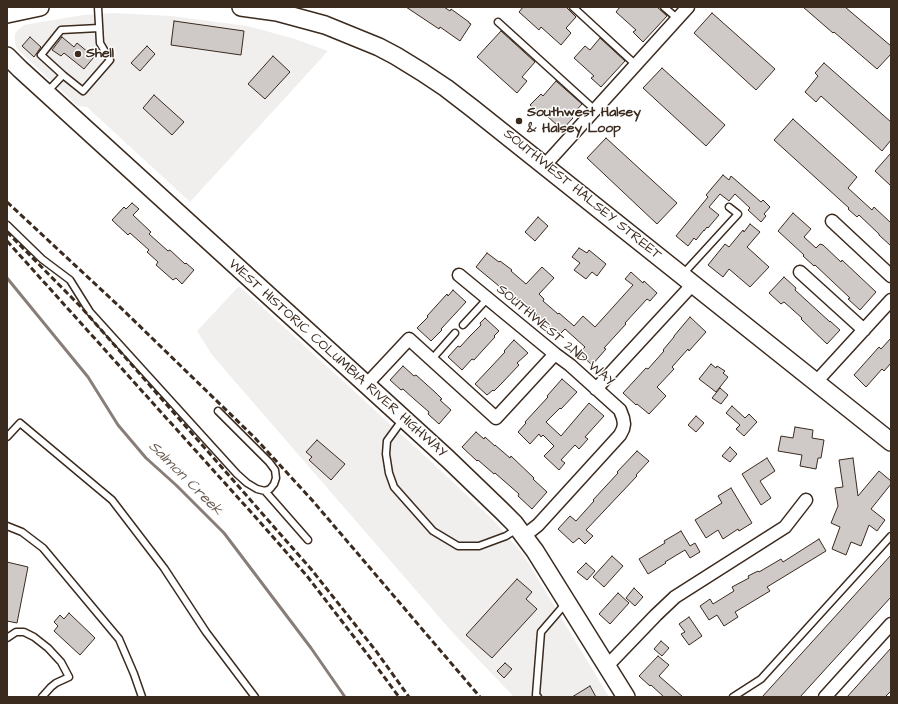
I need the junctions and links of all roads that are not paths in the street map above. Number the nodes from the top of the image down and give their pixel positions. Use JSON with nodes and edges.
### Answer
{"nodes":[{"id":1,"x":40,"y":7,"type":"edge"},
{"id":2,"x":98,"y":7,"type":"edge"},
{"id":3,"x":241,"y":7,"type":"edge"},
{"id":4,"x":573,"y":7,"type":"edge"},
{"id":5,"x":664,"y":7,"type":"edge"},
{"id":6,"x":688,"y":7,"type":"edge"},
{"id":7,"x":7,"y":14,"type":"edge"},
{"id":8,"x":678,"y":19,"type":"junction"},
{"id":9,"x":498,"y":22,"type":"dead end"},
{"id":10,"x":99,"y":28,"type":"junction"},
{"id":11,"x":7,"y":56,"type":"edge"},
{"id":12,"x":636,"y":65,"type":"junction"},
{"id":13,"x":63,"y":75,"type":"junction"},
{"id":14,"x":46,"y":93,"type":"junction"},
{"id":15,"x":595,"y":110,"type":"junction"},
{"id":16,"x":545,"y":165,"type":"junction"},
{"id":17,"x":729,"y":207,"type":"dead end"},
{"id":18,"x":832,"y":221,"type":"dead end"},
{"id":19,"x":7,"y":225,"type":"edge"},
{"id":20,"x":800,"y":272,"type":"dead end"},
{"id":21,"x":460,"y":275,"type":"dead end"},
{"id":22,"x":891,"y":276,"type":"edge"},
{"id":23,"x":687,"y":279,"type":"junction"},
{"id":24,"x":488,"y":298,"type":"junction"},
{"id":25,"x":891,"y":300,"type":"edge"},
{"id":26,"x":463,"y":325,"type":"dead end"},
{"id":27,"x":864,"y":330,"type":"junction"},
{"id":28,"x":455,"y":333,"type":"dead end"},
{"id":29,"x":555,"y":354,"type":"junction"},
{"id":30,"x":432,"y":359,"type":"junction"},
{"id":31,"x":816,"y":382,"type":"junction"},
{"id":32,"x":366,"y":385,"type":"junction"},
{"id":33,"x":596,"y":389,"type":"junction"},
{"id":34,"x":218,"y":411,"type":"dead end"},
{"id":35,"x":403,"y":419,"type":"junction"},
{"id":36,"x":7,"y":437,"type":"edge"},
{"id":37,"x":891,"y":442,"type":"edge"},
{"id":38,"x":265,"y":491,"type":"junction"},
{"id":39,"x":806,"y":500,"type":"dead end"},
{"id":40,"x":7,"y":526,"type":"edge"},
{"id":41,"x":521,"y":532,"type":"junction"},
{"id":42,"x":891,"y":536,"type":"edge"},
{"id":43,"x":308,"y":540,"type":"dead end"},
{"id":44,"x":567,"y":601,"type":"junction"},
{"id":45,"x":891,"y":624,"type":"edge"},
{"id":46,"x":7,"y":638,"type":"edge"},
{"id":47,"x":607,"y":666,"type":"junction"},
{"id":48,"x":42,"y":697,"type":"edge"},
{"id":49,"x":142,"y":697,"type":"edge"},
{"id":50,"x":256,"y":697,"type":"edge"},
{"id":51,"x":538,"y":697,"type":"edge"},
{"id":52,"x":626,"y":697,"type":"edge"},
{"id":53,"x":733,"y":697,"type":"edge"},
{"id":54,"x":825,"y":697,"type":"edge"}],
"edges":[{"from":1,"to":7,"type":"street"},
{"from":2,"to":10,"type":"lane"},
{"from":3,"to":16,"type":"street","name":"SOUTHWEST HALSEY STREET"},
{"from":4,"to":12,"type":"lane"},
{"from":5,"to":8,"type":"lane"},
{"from":6,"to":8,"type":"street"},
{"from":8,"to":12,"type":"street"},
{"from":9,"to":15,"type":"lane"},
{"from":10,"to":13,"type":"lane"},
{"from":10,"to":13,"type":"lane"},
{"from":11,"to":14,"type":"street","name":"WEST HISTORIC COLUMBIA RIVER HIGHWAY"},
{"from":12,"to":15,"type":"street"},
{"from":13,"to":14,"type":"lane"},
{"from":14,"to":32,"type":"street","name":"WEST HISTORIC COLUMBIA RIVER HIGHWAY"},
{"from":15,"to":16,"type":"street"},
{"from":16,"to":23,"type":"street","name":"SOUTHWEST HALSEY STREET"},
{"from":17,"to":23,"type":"lane"},
{"from":18,"to":22,"type":"street"},
{"from":19,"to":38,"type":"lane"},
{"from":20,"to":27,"type":"street"},
{"from":21,"to":24,"type":"street","name":"SOUTHWEST 2ND WAY"},
{"from":23,"to":31,"type":"street","name":"SOUTHWEST HALSEY STREET"},
{"from":23,"to":33,"type":"street"},
{"from":24,"to":26,"type":"lane"},
{"from":24,"to":29,"type":"street","name":"SOUTHWEST 2ND WAY"},
{"from":25,"to":27,"type":"street"},
{"from":27,"to":31,"type":"street"},
{"from":28,"to":30,"type":"lane"},
{"from":29,"to":30,"type":"street"},
{"from":29,"to":33,"type":"street","name":"SOUTHWEST 2ND WAY"},
{"from":30,"to":32,"type":"street"},
{"from":31,"to":37,"type":"street","name":"SOUTHWEST HALSEY STREET"},
{"from":32,"to":35,"type":"street","name":"WEST HISTORIC COLUMBIA RIVER HIGHWAY"},
{"from":33,"to":41,"type":"street","name":"SOUTHWEST 2ND WAY"},
{"from":34,"to":38,"type":"lane"},
{"from":35,"to":41,"type":"street","name":"WEST HISTORIC COLUMBIA RIVER HIGHWAY"},
{"from":35,"to":41,"type":"lane"},
{"from":36,"to":50,"type":"lane"},
{"from":38,"to":43,"type":"lane"},
{"from":39,"to":47,"type":"street"},
{"from":40,"to":49,"type":"lane"},
{"from":41,"to":44,"type":"street","name":"WEST HISTORIC COLUMBIA RIVER HIGHWAY"},
{"from":42,"to":53,"type":"lane"},
{"from":44,"to":47,"type":"street","name":"WEST HISTORIC COLUMBIA RIVER HIGHWAY"},
{"from":44,"to":51,"type":"lane"},
{"from":45,"to":54,"type":"street"},
{"from":46,"to":48,"type":"lane"},
{"from":47,"to":52,"type":"street","name":"WEST HISTORIC COLUMBIA RIVER HIGHWAY"}]}
